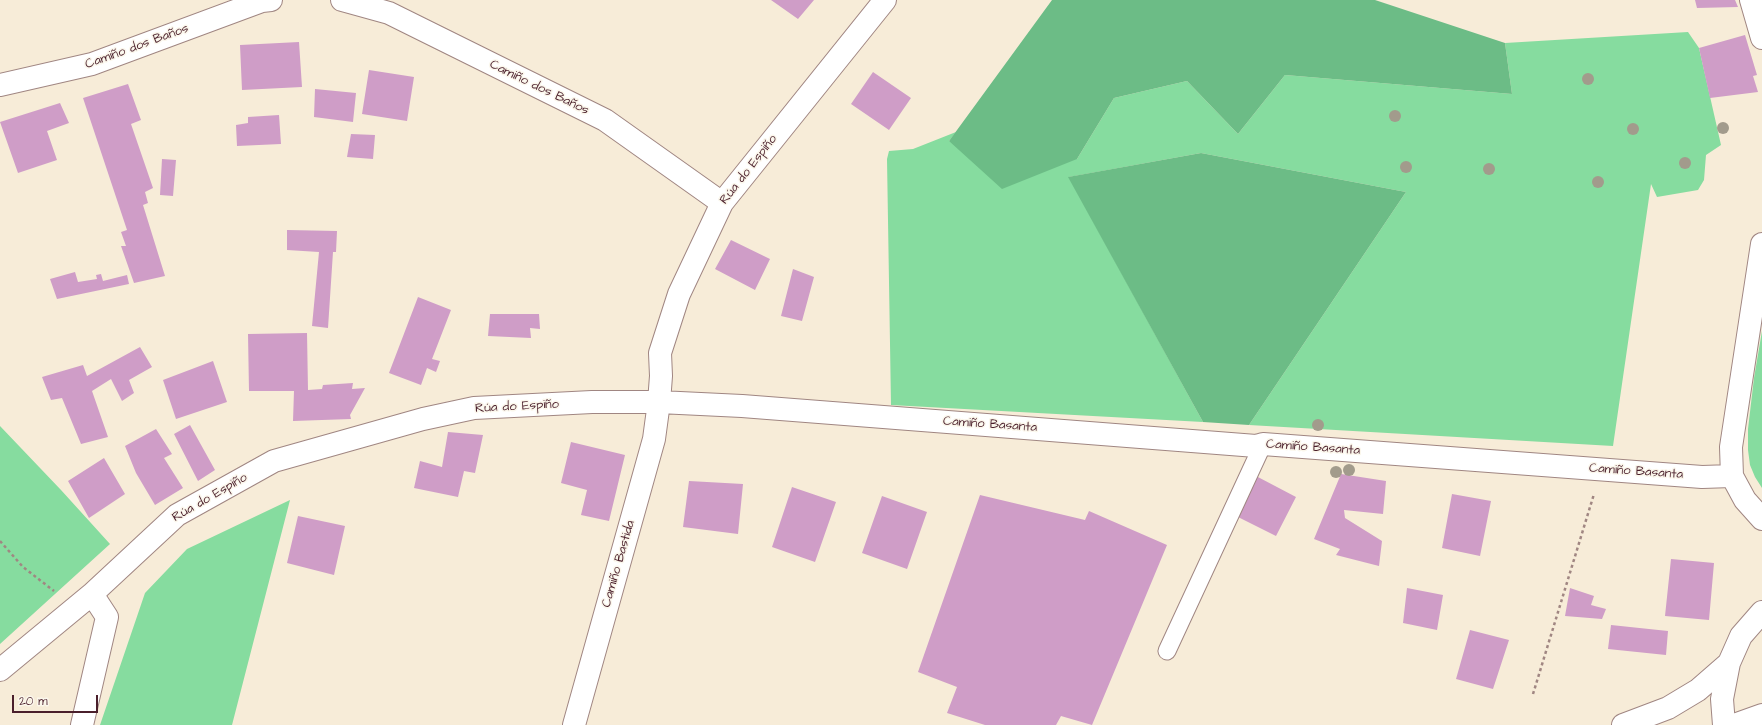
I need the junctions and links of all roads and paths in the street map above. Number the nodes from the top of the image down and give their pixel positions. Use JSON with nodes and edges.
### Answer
{"nodes":[{"id":1,"x":270,"y":0,"type":"edge"},
{"id":2,"x":342,"y":0,"type":"edge"},
{"id":3,"x":885,"y":0,"type":"edge"},
{"id":4,"x":1751,"y":0,"type":"edge"},
{"id":5,"x":1762,"y":38,"type":"edge"},
{"id":6,"x":0,"y":85,"type":"edge"},
{"id":7,"x":722,"y":203,"type":"junction"},
{"id":8,"x":1762,"y":244,"type":"edge"},
{"id":9,"x":659,"y":402,"type":"junction"},
{"id":10,"x":1263,"y":444,"type":"junction"},
{"id":11,"x":1601,"y":470,"type":"junction"},
{"id":12,"x":1732,"y":476,"type":"junction"},
{"id":13,"x":1762,"y":519,"type":"edge"},
{"id":14,"x":0,"y":541,"type":"edge"},
{"id":15,"x":55,"y":593,"type":"dead end"},
{"id":16,"x":92,"y":594,"type":"junction"},
{"id":17,"x":1762,"y":612,"type":"edge"},
{"id":18,"x":1167,"y":651,"type":"dead end"},
{"id":19,"x":1729,"y":663,"type":"junction"},
{"id":20,"x":0,"y":670,"type":"edge"},
{"id":21,"x":1532,"y":694,"type":"dead end"},
{"id":22,"x":1762,"y":715,"type":"edge"},
{"id":23,"x":82,"y":725,"type":"edge"},
{"id":24,"x":574,"y":725,"type":"edge"},
{"id":25,"x":1623,"y":725,"type":"edge"},
{"id":26,"x":1724,"y":725,"type":"edge"},
{"id":27,"x":1734,"y":725,"type":"edge"}],
"edges":[{"from":1,"to":6,"type":"main road","name":"Camiño dos Baños"},
{"from":2,"to":7,"type":"main road","name":"Camiño dos Baños"},
{"from":3,"to":7,"type":"main road","name":"Rúa do Espiño"},
{"from":4,"to":5,"type":"main road"},
{"from":7,"to":9,"type":"main road","name":"Rúa do Espiño"},
{"from":8,"to":12,"type":"main road"},
{"from":9,"to":10,"type":"main road","name":"Camiño Basanta"},
{"from":9,"to":16,"type":"main road","name":"Rúa do Espiño"},
{"from":9,"to":24,"type":"main road","name":"Camiño Bastida"},
{"from":10,"to":11,"type":"main road","name":"Camiño Basanta"},
{"from":10,"to":18,"type":"lane"},
{"from":11,"to":12,"type":"main road","name":"Camiño Basanta"},
{"from":11,"to":21,"type":"path"},
{"from":12,"to":13,"type":"main road"},
{"from":14,"to":15,"type":"path"},
{"from":16,"to":20,"type":"main road","name":"Rúa do Espiño"},
{"from":16,"to":23,"type":"main road"},
{"from":17,"to":19,"type":"main road"},
{"from":19,"to":25,"type":"main road"},
{"from":19,"to":26,"type":"main road"},
{"from":22,"to":27,"type":"main road"}]}
